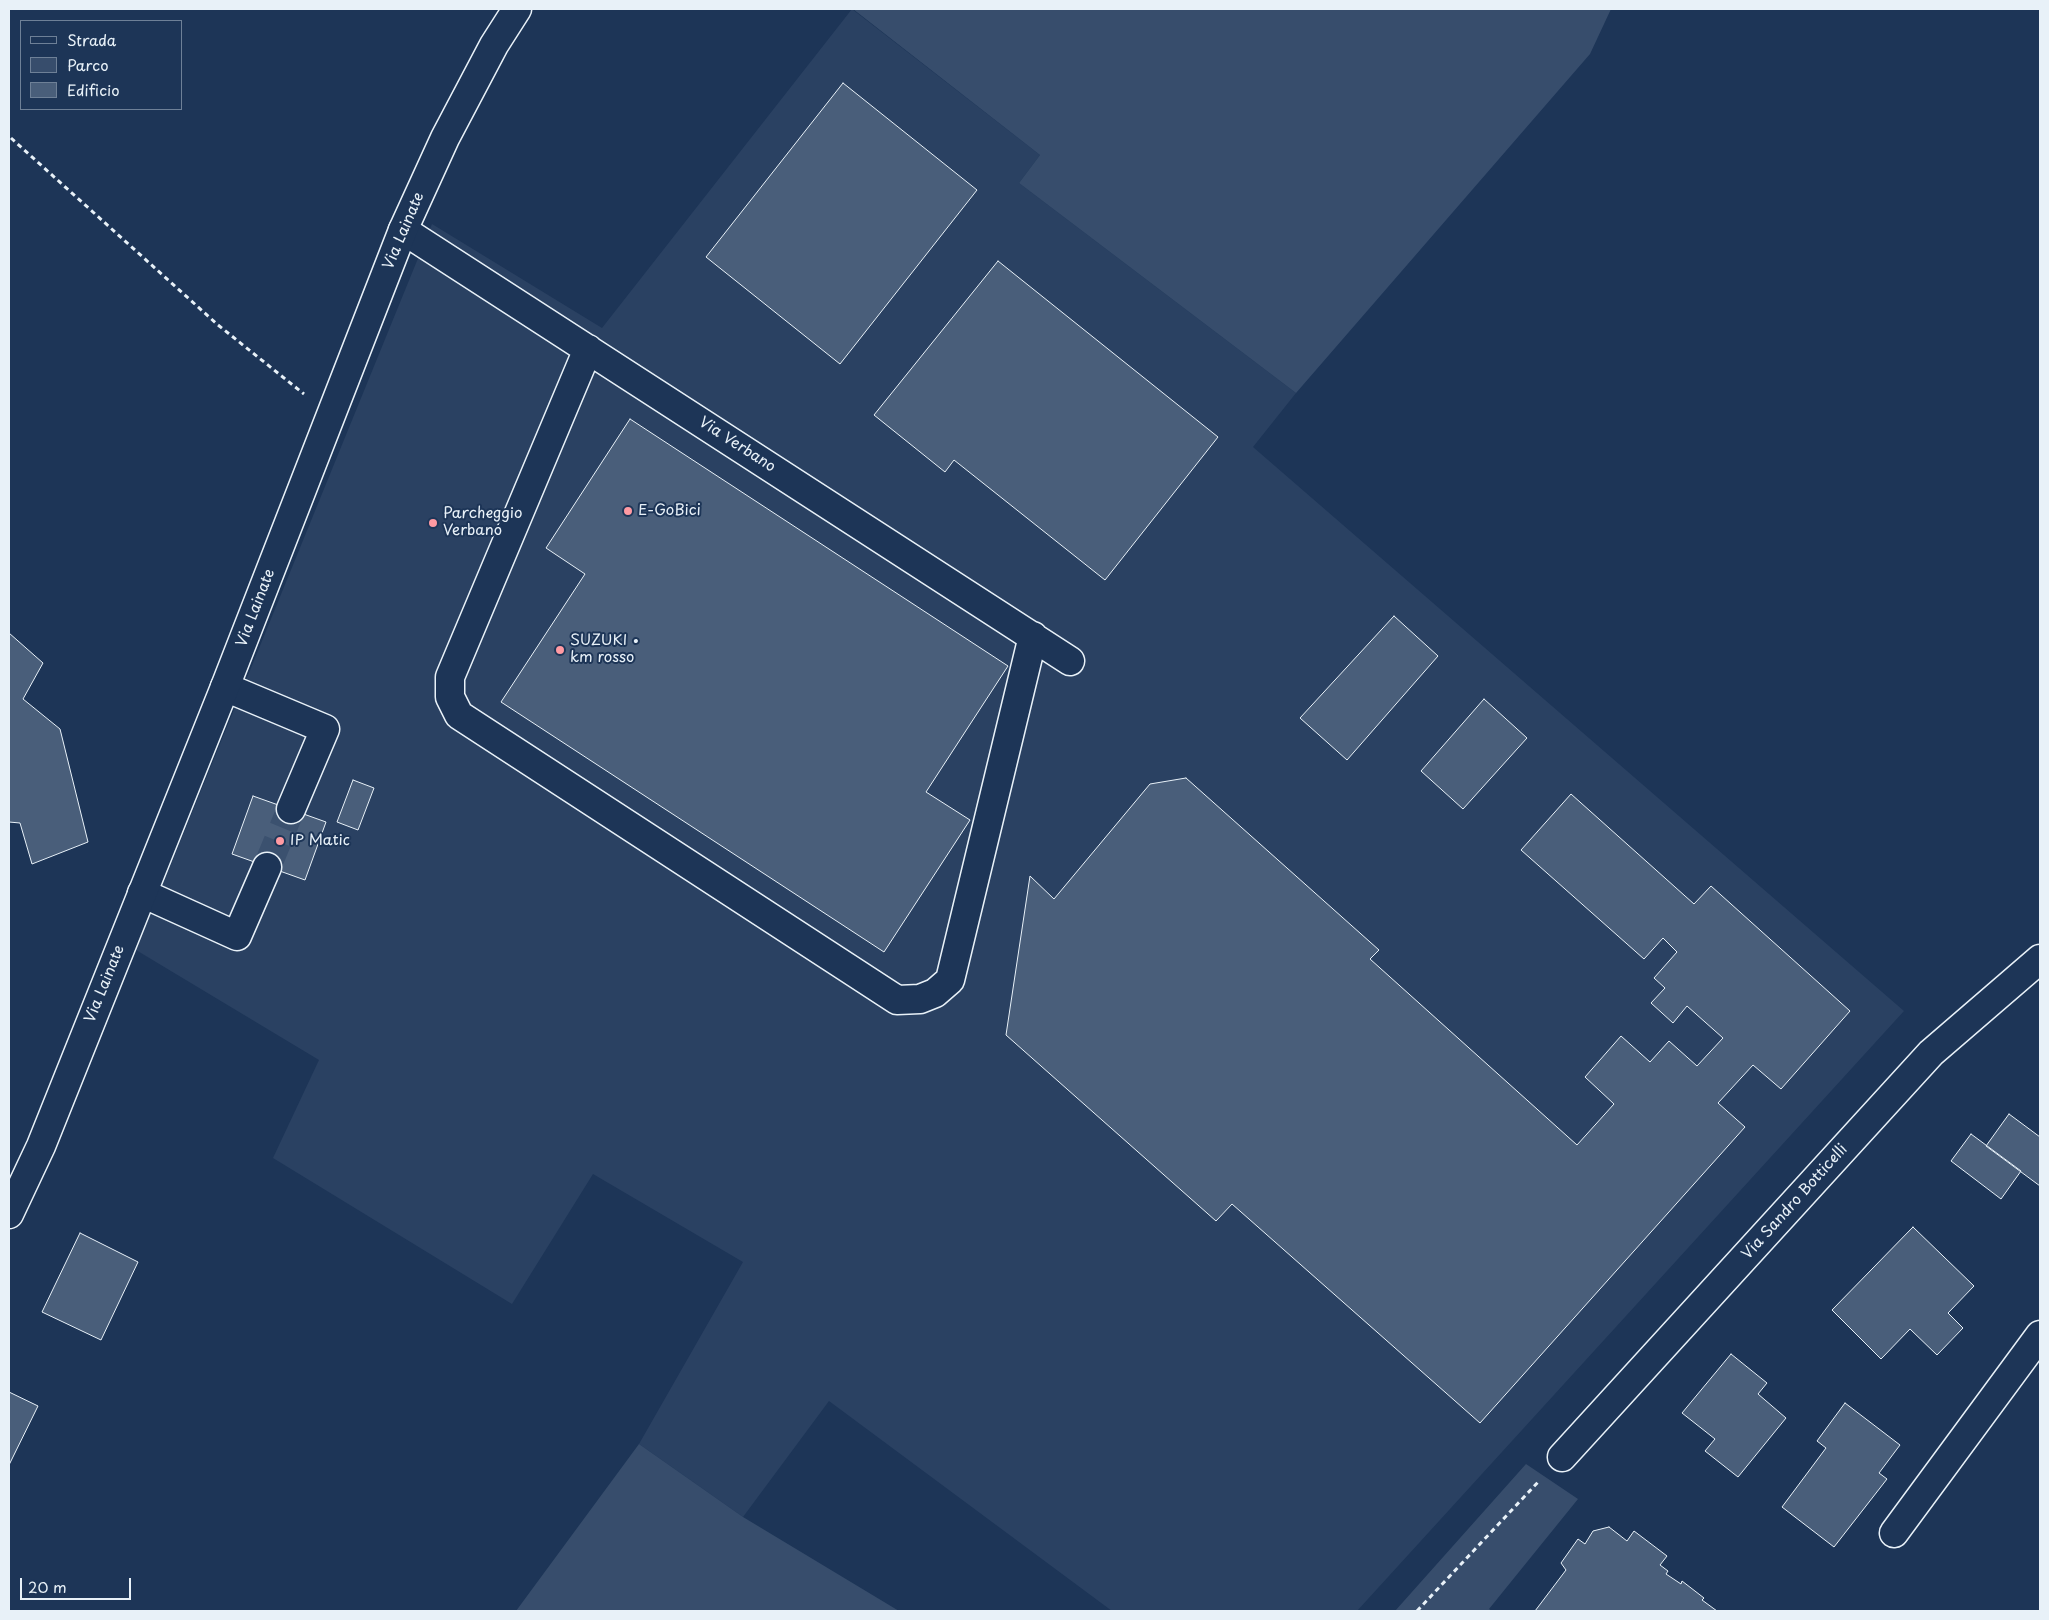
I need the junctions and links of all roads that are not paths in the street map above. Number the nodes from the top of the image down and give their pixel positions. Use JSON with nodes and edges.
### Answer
{"nodes":[{"id":1,"x":517,"y":9,"type":"edge"},
{"id":2,"x":403,"y":230,"type":"junction"},
{"id":3,"x":588,"y":349,"type":"junction"},
{"id":4,"x":1032,"y":636,"type":"junction"},
{"id":5,"x":1070,"y":661,"type":"dead end"},
{"id":6,"x":225,"y":687,"type":"junction"},
{"id":7,"x":291,"y":809,"type":"tunnel mouth"},
{"id":8,"x":267,"y":866,"type":"tunnel mouth"},
{"id":9,"x":142,"y":893,"type":"junction"},
{"id":10,"x":2040,"y":959,"type":"edge"},
{"id":11,"x":9,"y":1214,"type":"edge"},
{"id":12,"x":2040,"y":1335,"type":"edge"},
{"id":13,"x":1562,"y":1456,"type":"road end"},
{"id":14,"x":1894,"y":1532,"type":"dead end"}],
"edges":[{"from":1,"to":2,"type":"street","name":"Via Lainate"},
{"from":2,"to":3,"type":"street","name":"Via Verbano"},
{"from":2,"to":6,"type":"street","name":"Via Lainate"},
{"from":3,"to":4,"type":"street","name":"Via Verbano"},
{"from":3,"to":4,"type":"street"},
{"from":4,"to":5,"type":"street","name":"Via Verbano"},
{"from":6,"to":7,"type":"street"},
{"from":6,"to":9,"type":"street","name":"Via Lainate"},
{"from":8,"to":9,"type":"street"},
{"from":9,"to":11,"type":"street","name":"Via Lainate"},
{"from":10,"to":13,"type":"street","name":"Via Sandro Botticelli"},
{"from":12,"to":14,"type":"street"}]}
